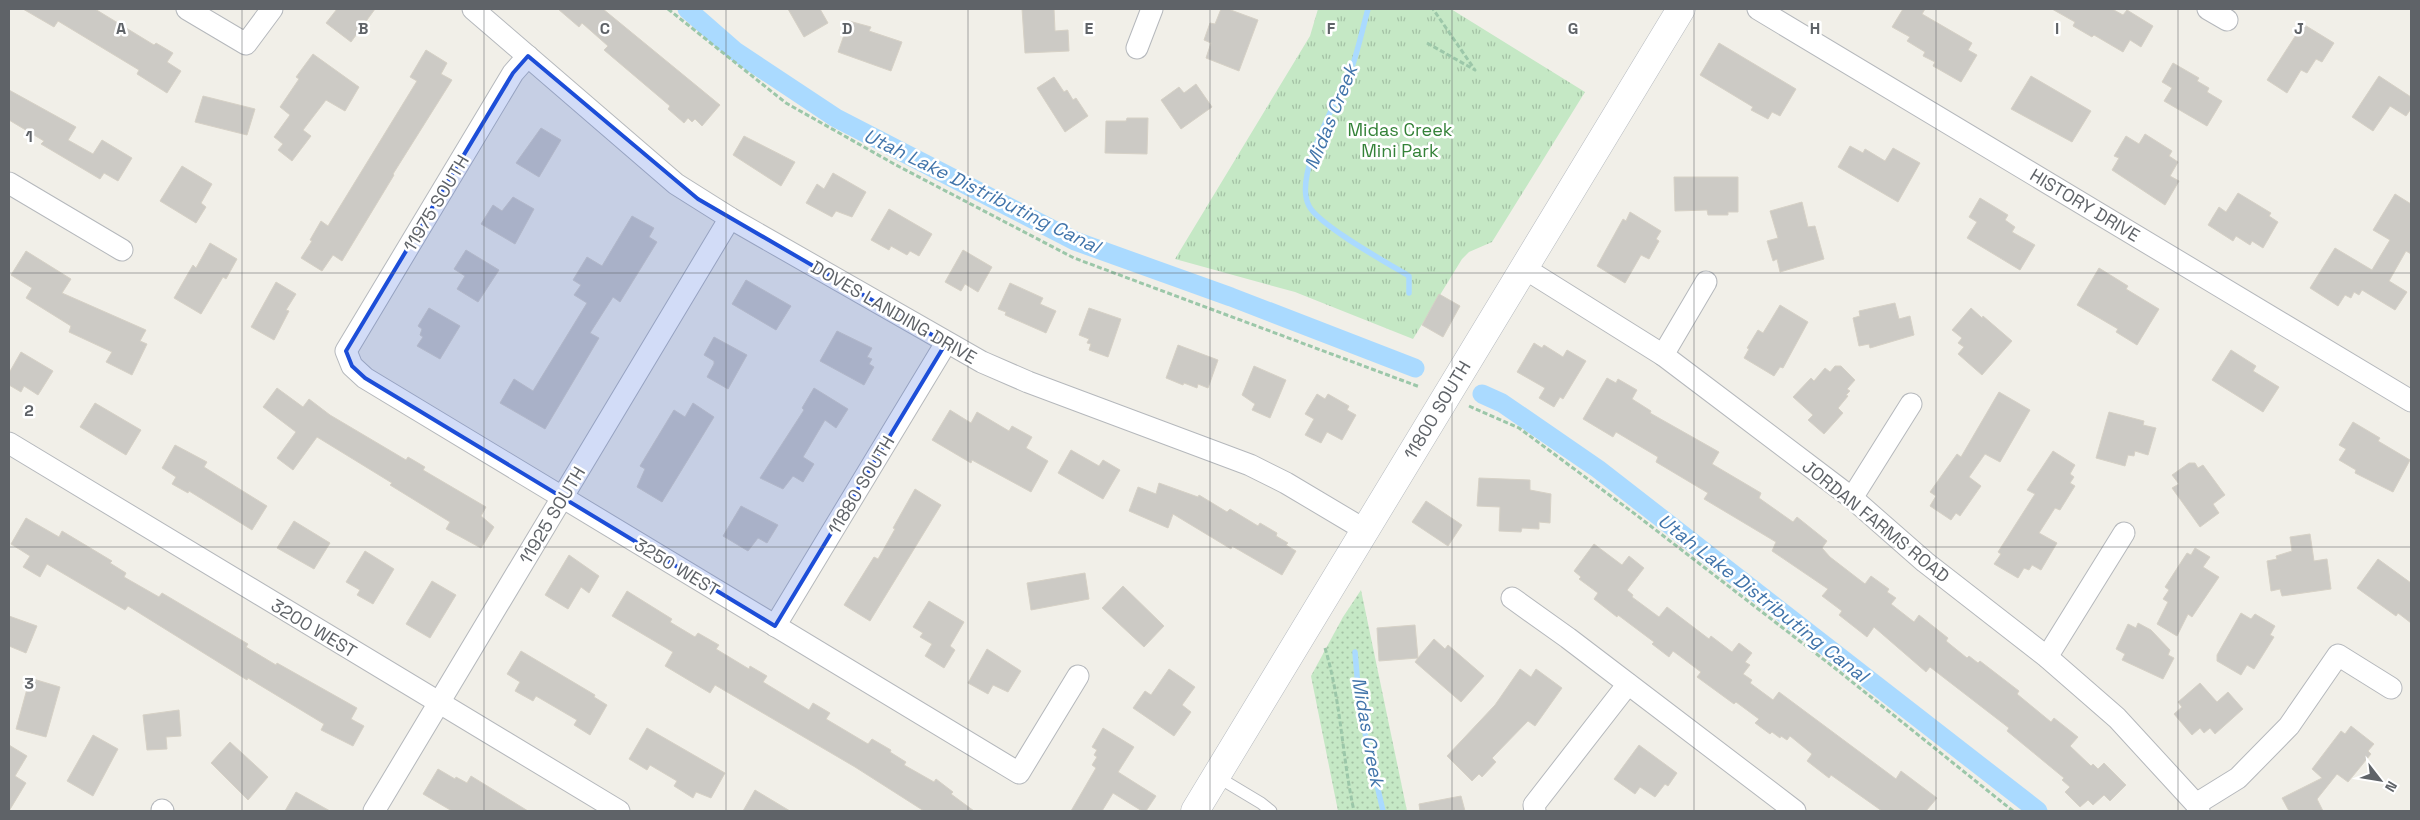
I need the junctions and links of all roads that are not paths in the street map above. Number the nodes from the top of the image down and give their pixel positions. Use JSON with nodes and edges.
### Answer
{"nodes":[{"id":1,"x":187,"y":9,"type":"edge"},
{"id":2,"x":272,"y":9,"type":"edge"},
{"id":3,"x":473,"y":9,"type":"edge"},
{"id":4,"x":1152,"y":9,"type":"edge"},
{"id":5,"x":1681,"y":9,"type":"edge"},
{"id":6,"x":1758,"y":9,"type":"edge"},
{"id":7,"x":2208,"y":9,"type":"edge"},
{"id":8,"x":2227,"y":20,"type":"dead end"},
{"id":9,"x":1137,"y":48,"type":"dead end"},
{"id":10,"x":528,"y":56,"type":"junction"},
{"id":11,"x":9,"y":184,"type":"edge"},
{"id":12,"x":730,"y":218,"type":"junction"},
{"id":13,"x":122,"y":250,"type":"dead end"},
{"id":14,"x":1524,"y":268,"type":"junction"},
{"id":15,"x":1706,"y":282,"type":"dead end"},
{"id":16,"x":946,"y":343,"type":"junction"},
{"id":17,"x":346,"y":351,"type":"joint"},
{"id":18,"x":1664,"y":355,"type":"junction"},
{"id":19,"x":2411,"y":401,"type":"edge"},
{"id":20,"x":1911,"y":404,"type":"dead end"},
{"id":21,"x":9,"y":443,"type":"edge"},
{"id":22,"x":563,"y":497,"type":"junction"},
{"id":23,"x":1852,"y":498,"type":"junction"},
{"id":24,"x":1365,"y":530,"type":"junction"},
{"id":25,"x":2124,"y":533,"type":"dead end"},
{"id":26,"x":1512,"y":598,"type":"dead end"},
{"id":27,"x":775,"y":626,"type":"junction"},
{"id":28,"x":2048,"y":657,"type":"junction"},
{"id":29,"x":1078,"y":676,"type":"dead end"},
{"id":30,"x":1628,"y":684,"type":"junction"},
{"id":31,"x":2392,"y":688,"type":"dead end"},
{"id":32,"x":439,"y":704,"type":"junction"},
{"id":33,"x":1216,"y":776,"type":"junction"},
{"id":34,"x":2197,"y":808,"type":"edge"},
{"id":35,"x":374,"y":811,"type":"edge"},
{"id":36,"x":619,"y":811,"type":"edge"},
{"id":37,"x":1195,"y":811,"type":"edge"},
{"id":38,"x":1271,"y":811,"type":"edge"},
{"id":39,"x":1535,"y":811,"type":"edge"},
{"id":40,"x":1794,"y":811,"type":"edge"}],
"edges":[{"from":1,"to":2,"type":"street"},
{"from":3,"to":10,"type":"street","name":"DOVES LANDING DRIVE"},
{"from":4,"to":9,"type":"street"},
{"from":5,"to":14,"type":"main road","name":"11800 SOUTH"},
{"from":6,"to":19,"type":"street","name":"HISTORY DRIVE"},
{"from":7,"to":8,"type":"street"},
{"from":10,"to":12,"type":"street","name":"DOVES LANDING DRIVE"},
{"from":10,"to":17,"type":"street","name":"11975 SOUTH"},
{"from":11,"to":13,"type":"street"},
{"from":12,"to":16,"type":"street","name":"DOVES LANDING DRIVE"},
{"from":12,"to":22,"type":"street","name":"11925 SOUTH"},
{"from":14,"to":18,"type":"street","name":"JORDAN FARMS ROAD"},
{"from":14,"to":24,"type":"main road","name":"11800 SOUTH"},
{"from":15,"to":18,"type":"street"},
{"from":16,"to":24,"type":"street","name":"DOVES LANDING DRIVE"},
{"from":16,"to":27,"type":"street","name":"11880 SOUTH"},
{"from":17,"to":22,"type":"street","name":"3250 WEST"},
{"from":18,"to":23,"type":"street","name":"JORDAN FARMS ROAD"},
{"from":20,"to":23,"type":"street"},
{"from":21,"to":32,"type":"street","name":"3200 WEST"},
{"from":22,"to":27,"type":"street","name":"3250 WEST"},
{"from":22,"to":32,"type":"street","name":"11925 SOUTH"},
{"from":23,"to":28,"type":"street","name":"JORDAN FARMS ROAD"},
{"from":24,"to":33,"type":"main road","name":"11800 SOUTH"},
{"from":25,"to":28,"type":"street"},
{"from":26,"to":30,"type":"street"},
{"from":27,"to":29,"type":"street","name":"3250 WEST"},
{"from":28,"to":34,"type":"street","name":"JORDAN FARMS ROAD"},
{"from":30,"to":39,"type":"street"},
{"from":30,"to":40,"type":"street"},
{"from":31,"to":34,"type":"street"},
{"from":32,"to":35,"type":"street","name":"11925 SOUTH"},
{"from":32,"to":36,"type":"street","name":"3200 WEST"},
{"from":33,"to":37,"type":"main road","name":"11800 SOUTH"},
{"from":33,"to":38,"type":"lane"}]}
